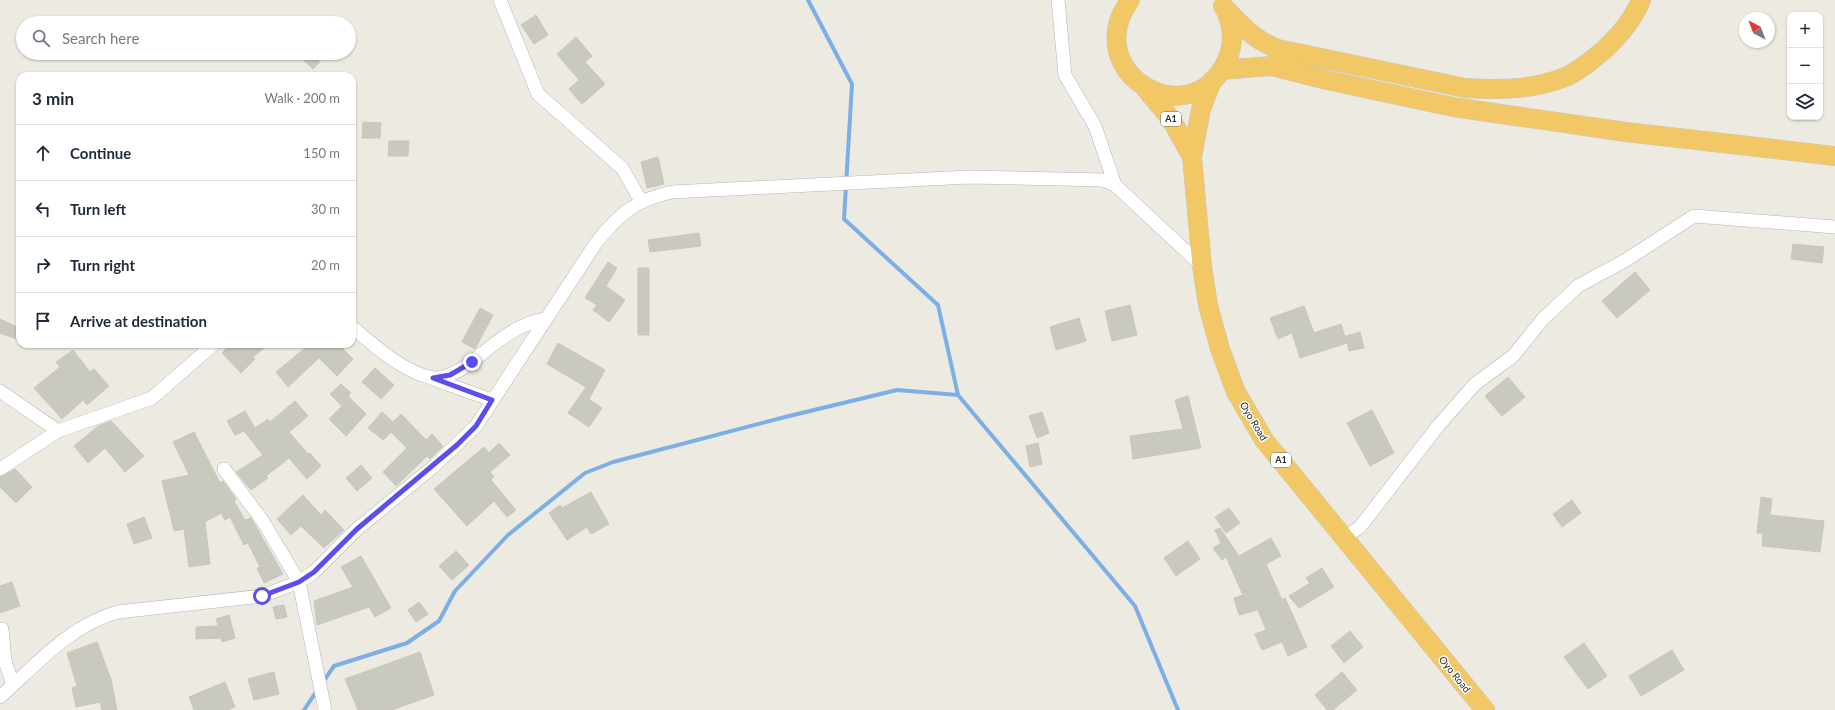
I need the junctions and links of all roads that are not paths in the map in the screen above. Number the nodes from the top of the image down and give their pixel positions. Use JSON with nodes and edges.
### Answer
{"nodes":[{"id":1,"x":500,"y":0,"type":"edge"},
{"id":2,"x":1058,"y":0,"type":"edge"},
{"id":3,"x":1130,"y":0,"type":"edge"},
{"id":4,"x":1641,"y":0,"type":"edge"},
{"id":5,"x":1221,"y":3,"type":"edge"},
{"id":6,"x":1217,"y":75,"type":"junction"},
{"id":7,"x":1143,"y":87,"type":"junction"},
{"id":8,"x":1835,"y":156,"type":"edge"},
{"id":9,"x":1192,"y":157,"type":"junction"},
{"id":10,"x":1115,"y":185,"type":"junction"},
{"id":11,"x":640,"y":201,"type":"junction"},
{"id":12,"x":1835,"y":227,"type":"edge"},
{"id":13,"x":1202,"y":266,"type":"junction"},
{"id":14,"x":545,"y":319,"type":"junction"},
{"id":15,"x":356,"y":330,"type":"edge"},
{"id":16,"x":209,"y":348,"type":"edge"},
{"id":17,"x":433,"y":378,"type":"junction"},
{"id":18,"x":0,"y":391,"type":"edge"},
{"id":19,"x":492,"y":400,"type":"junction"},
{"id":20,"x":58,"y":431,"type":"junction"},
{"id":21,"x":0,"y":469,"type":"edge"},
{"id":22,"x":224,"y":469,"type":"dead end"},
{"id":23,"x":1344,"y":538,"type":"junction"},
{"id":24,"x":299,"y":582,"type":"junction"},
{"id":25,"x":2,"y":629,"type":"dead end"},
{"id":26,"x":13,"y":685,"type":"junction"},
{"id":27,"x":0,"y":698,"type":"edge"},
{"id":28,"x":325,"y":710,"type":"edge"},
{"id":29,"x":1485,"y":710,"type":"edge"}],
"edges":[{"from":1,"to":11,"type":"street"},
{"from":2,"to":10,"type":"street"},
{"from":3,"to":7,"type":"highway","name":"Oyo Road"},
{"from":4,"to":5,"type":"highway"},
{"from":5,"to":6,"type":"highway","name":"Oyo Road"},
{"from":6,"to":7,"type":"highway"},
{"from":6,"to":8,"type":"highway"},
{"from":6,"to":9,"type":"highway","name":"Oyo Road","number":"A1"},
{"from":7,"to":9,"type":"highway","name":"Oyo Road","number":"A1"},
{"from":9,"to":13,"type":"highway","name":"Oyo Road","number":"A1"},
{"from":10,"to":11,"type":"street"},
{"from":10,"to":13,"type":"street"},
{"from":11,"to":14,"type":"street"},
{"from":12,"to":23,"type":"street"},
{"from":13,"to":23,"type":"highway","name":"Oyo Road","number":"A1"},
{"from":14,"to":17,"type":"street"},
{"from":14,"to":19,"type":"street"},
{"from":15,"to":17,"type":"street"},
{"from":16,"to":20,"type":"street"},
{"from":17,"to":19,"type":"street"},
{"from":18,"to":20,"type":"street"},
{"from":19,"to":24,"type":"street"},
{"from":20,"to":21,"type":"street"},
{"from":22,"to":24,"type":"street"},
{"from":23,"to":29,"type":"highway","name":"Oyo Road","number":"A1"},
{"from":24,"to":26,"type":"street"},
{"from":24,"to":28,"type":"street"},
{"from":25,"to":26,"type":"street"},
{"from":26,"to":27,"type":"street"}]}
